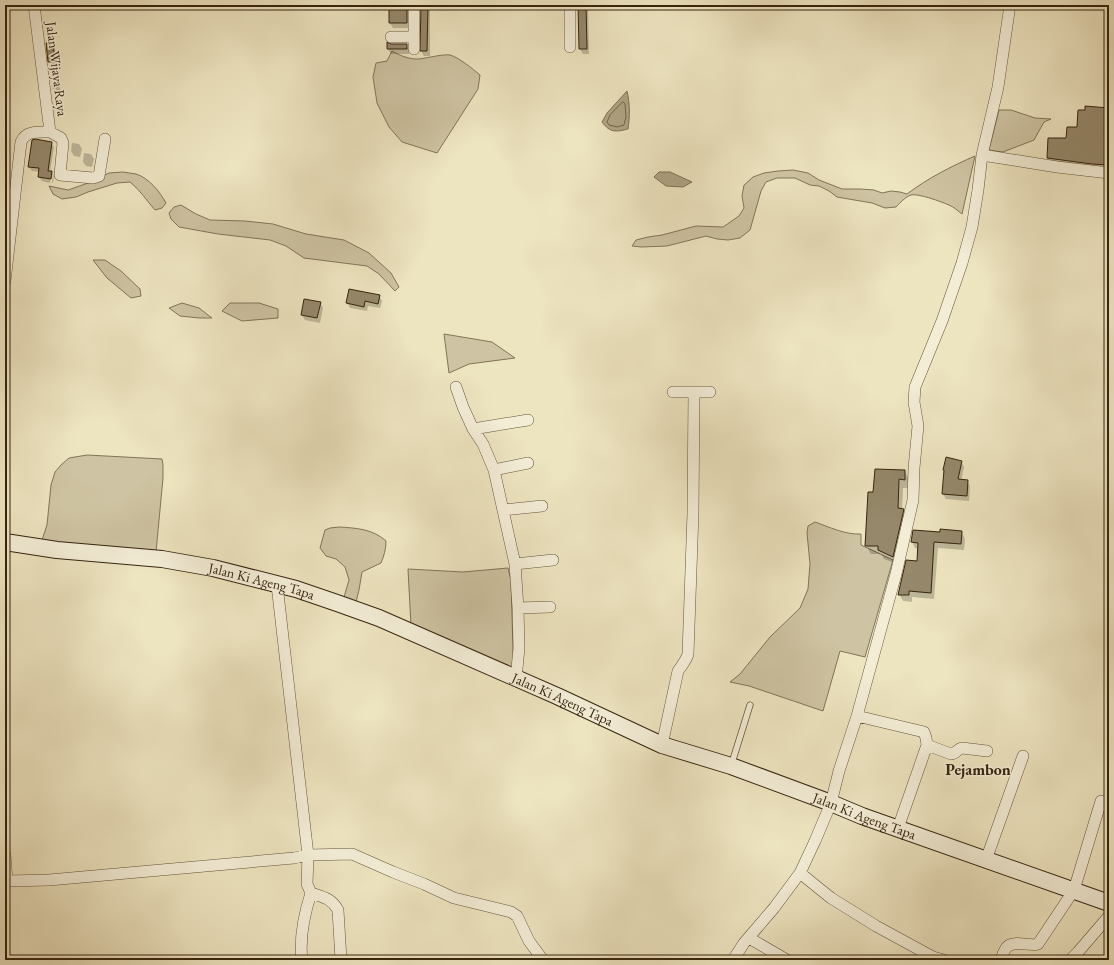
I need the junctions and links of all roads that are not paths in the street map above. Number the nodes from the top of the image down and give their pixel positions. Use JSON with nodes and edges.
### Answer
{"nodes":[{"id":1,"x":34,"y":5,"type":"edge"},
{"id":2,"x":414,"y":5,"type":"edge"},
{"id":3,"x":570,"y":5,"type":"edge"},
{"id":4,"x":1010,"y":5,"type":"edge"},
{"id":5,"x":391,"y":37,"type":"dead end"},
{"id":6,"x":414,"y":37,"type":"junction"},
{"id":7,"x":570,"y":47,"type":"dead end"},
{"id":8,"x":414,"y":49,"type":"dead end"},
{"id":9,"x":50,"y":132,"type":"junction"},
{"id":10,"x":105,"y":138,"type":"dead end"},
{"id":11,"x":982,"y":155,"type":"junction"},
{"id":12,"x":1109,"y":173,"type":"edge"},
{"id":13,"x":5,"y":281,"type":"edge"},
{"id":14,"x":456,"y":387,"type":"dead end"},
{"id":15,"x":673,"y":392,"type":"dead end"},
{"id":16,"x":694,"y":392,"type":"junction"},
{"id":17,"x":710,"y":392,"type":"dead end"},
{"id":18,"x":528,"y":420,"type":"dead end"},
{"id":19,"x":473,"y":429,"type":"junction"},
{"id":20,"x":528,"y":463,"type":"dead end"},
{"id":21,"x":494,"y":470,"type":"junction"},
{"id":22,"x":542,"y":506,"type":"dead end"},
{"id":23,"x":503,"y":510,"type":"junction"},
{"id":24,"x":5,"y":542,"type":"edge"},
{"id":25,"x":553,"y":560,"type":"dead end"},
{"id":26,"x":515,"y":564,"type":"junction"},
{"id":27,"x":277,"y":585,"type":"junction"},
{"id":28,"x":550,"y":606,"type":"dead end"},
{"id":29,"x":518,"y":608,"type":"junction"},
{"id":30,"x":516,"y":679,"type":"junction"},
{"id":31,"x":750,"y":705,"type":"dead end"},
{"id":32,"x":857,"y":716,"type":"junction"},
{"id":33,"x":927,"y":744,"type":"junction"},
{"id":34,"x":662,"y":745,"type":"junction"},
{"id":35,"x":987,"y":751,"type":"dead end"},
{"id":36,"x":1023,"y":756,"type":"dead end"},
{"id":37,"x":731,"y":766,"type":"junction"},
{"id":38,"x":1101,"y":801,"type":"dead end"},
{"id":39,"x":831,"y":803,"type":"junction"},
{"id":40,"x":898,"y":828,"type":"junction"},
{"id":41,"x":5,"y":855,"type":"edge"},
{"id":42,"x":308,"y":855,"type":"junction"},
{"id":43,"x":986,"y":860,"type":"junction"},
{"id":44,"x":800,"y":874,"type":"junction"},
{"id":45,"x":6,"y":881,"type":"edge"},
{"id":46,"x":1074,"y":890,"type":"junction"},
{"id":47,"x":311,"y":893,"type":"junction"},
{"id":48,"x":1109,"y":902,"type":"edge"},
{"id":49,"x":1109,"y":916,"type":"edge"},
{"id":50,"x":749,"y":938,"type":"junction"},
{"id":51,"x":932,"y":959,"type":"edge"},
{"id":52,"x":302,"y":960,"type":"edge"},
{"id":53,"x":341,"y":960,"type":"edge"},
{"id":54,"x":543,"y":960,"type":"edge"},
{"id":55,"x":733,"y":960,"type":"edge"},
{"id":56,"x":788,"y":960,"type":"edge"},
{"id":57,"x":944,"y":960,"type":"edge"},
{"id":58,"x":1001,"y":960,"type":"edge"},
{"id":59,"x":1070,"y":960,"type":"edge"}],
"edges":[{"from":1,"to":9,"type":"street","name":"Jalan Wijaya Raya"},
{"from":2,"to":6,"type":"street"},
{"from":3,"to":7,"type":"street"},
{"from":4,"to":11,"type":"street"},
{"from":5,"to":6,"type":"street"},
{"from":6,"to":8,"type":"street"},
{"from":9,"to":10,"type":"street"},
{"from":9,"to":13,"type":"street","name":"Jalan Wijaya Raya"},
{"from":11,"to":12,"type":"street"},
{"from":11,"to":32,"type":"street"},
{"from":14,"to":19,"type":"street"},
{"from":15,"to":16,"type":"street"},
{"from":16,"to":17,"type":"street"},
{"from":16,"to":34,"type":"street"},
{"from":18,"to":19,"type":"street"},
{"from":19,"to":21,"type":"street"},
{"from":20,"to":21,"type":"street"},
{"from":21,"to":23,"type":"street"},
{"from":22,"to":23,"type":"street"},
{"from":23,"to":26,"type":"street"},
{"from":24,"to":27,"type":"street","name":"Jalan Ki Ageng Tapa"},
{"from":25,"to":26,"type":"street"},
{"from":26,"to":29,"type":"street"},
{"from":27,"to":30,"type":"street","name":"Jalan Ki Ageng Tapa"},
{"from":27,"to":42,"type":"street"},
{"from":28,"to":29,"type":"street"},
{"from":29,"to":30,"type":"street"},
{"from":30,"to":34,"type":"street","name":"Jalan Ki Ageng Tapa"},
{"from":31,"to":37,"type":"lane"},
{"from":32,"to":33,"type":"street"},
{"from":32,"to":39,"type":"street"},
{"from":33,"to":35,"type":"street"},
{"from":33,"to":40,"type":"street"},
{"from":34,"to":37,"type":"street","name":"Jalan Ki Ageng Tapa"},
{"from":36,"to":43,"type":"street"},
{"from":37,"to":39,"type":"street","name":"Jalan Ki Ageng Tapa"},
{"from":38,"to":46,"type":"street"},
{"from":39,"to":40,"type":"street","name":"Jalan Ki Ageng Tapa"},
{"from":39,"to":44,"type":"street"},
{"from":40,"to":43,"type":"street","name":"Jalan Ki Ageng Tapa"},
{"from":41,"to":45,"type":"street"},
{"from":42,"to":45,"type":"street"},
{"from":42,"to":47,"type":"street"},
{"from":42,"to":54,"type":"street"},
{"from":43,"to":46,"type":"street","name":"Jalan Ki Ageng Tapa"},
{"from":44,"to":50,"type":"street"},
{"from":44,"to":51,"type":"street"},
{"from":46,"to":48,"type":"street","name":"Jalan Ki Ageng Tapa"},
{"from":46,"to":58,"type":"street"},
{"from":47,"to":52,"type":"street"},
{"from":47,"to":53,"type":"street"},
{"from":49,"to":59,"type":"street"},
{"from":50,"to":55,"type":"street"},
{"from":50,"to":56,"type":"street"},
{"from":51,"to":57,"type":"street"}]}
